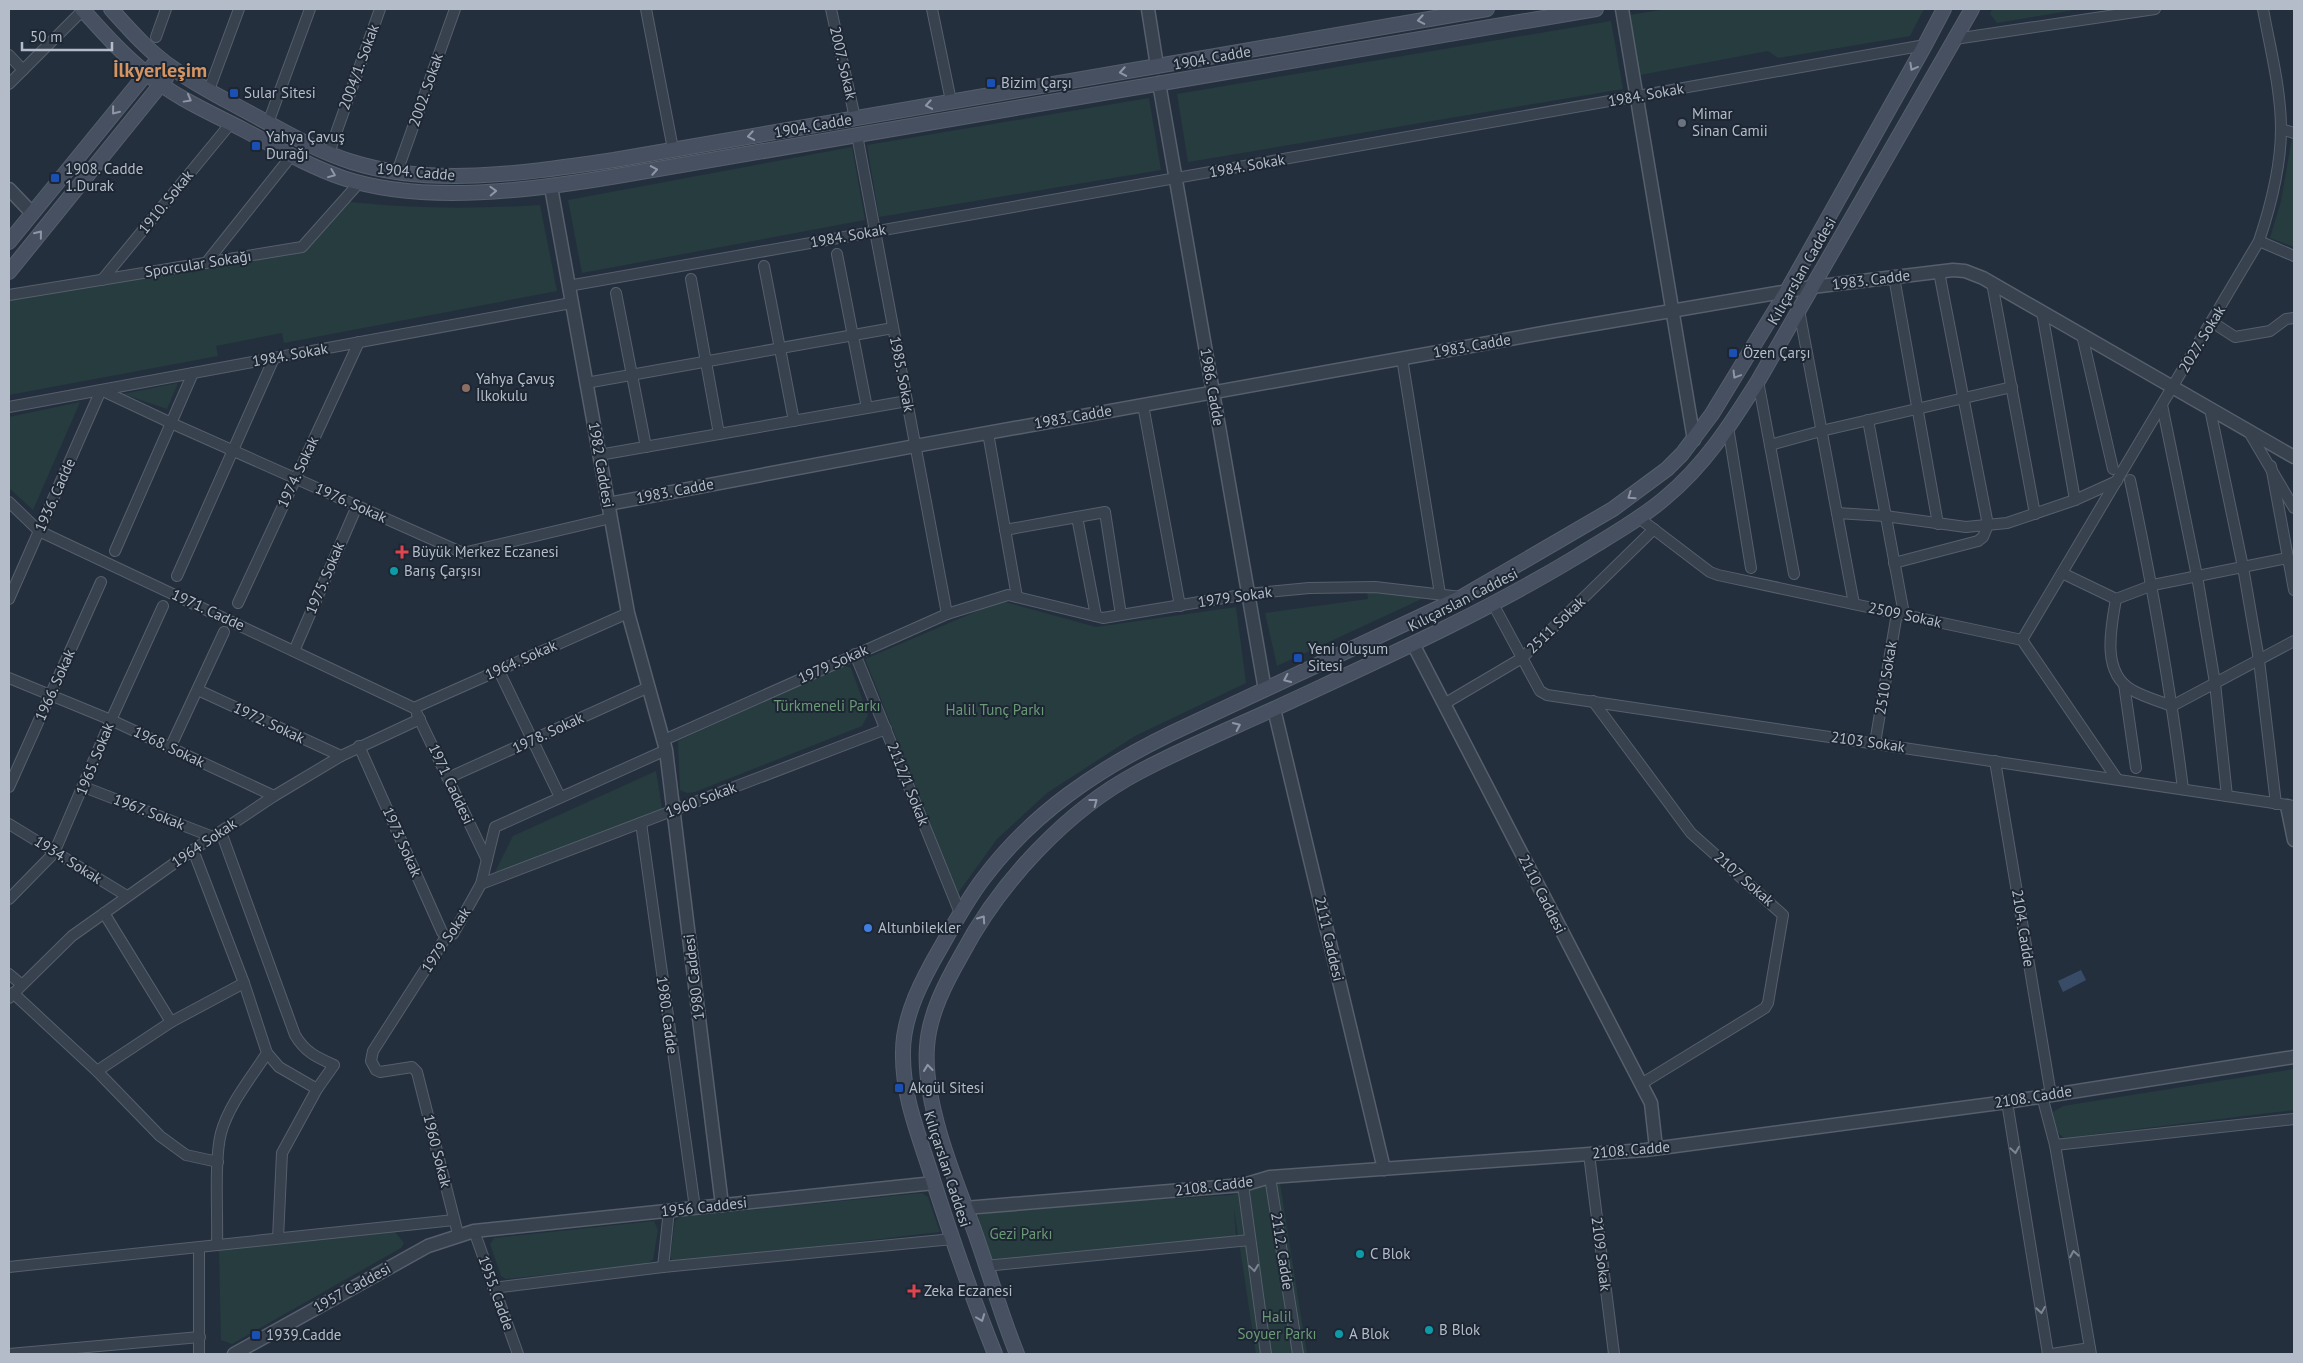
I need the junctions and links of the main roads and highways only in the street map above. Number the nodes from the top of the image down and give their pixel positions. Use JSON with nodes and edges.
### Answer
{"nodes":[{"id":1,"x":82,"y":9,"type":"edge"},
{"id":2,"x":111,"y":9,"type":"edge"},
{"id":3,"x":1487,"y":9,"type":"edge"},
{"id":4,"x":1596,"y":9,"type":"edge"},
{"id":5,"x":1944,"y":9,"type":"edge"},
{"id":6,"x":1972,"y":9,"type":"edge"},
{"id":7,"x":159,"y":58,"type":"junction"},
{"id":8,"x":173,"y":69,"type":"junction"},
{"id":9,"x":146,"y":74,"type":"junction"},
{"id":10,"x":161,"y":84,"type":"junction"},
{"id":11,"x":548,"y":170,"type":"junction"},
{"id":12,"x":551,"y":187,"type":"junction"},
{"id":13,"x":9,"y":242,"type":"edge"},
{"id":14,"x":9,"y":272,"type":"edge"},
{"id":15,"x":1265,"y":690,"type":"junction"},
{"id":16,"x":1274,"y":709,"type":"junction"},
{"id":17,"x":995,"y":1354,"type":"edge"},
{"id":18,"x":1017,"y":1354,"type":"edge"}],
"edges":[{"from":1,"to":9,"type":"main road","name":"1904. Cadde"},
{"from":2,"to":7,"type":"main road","name":"1904. Cadde"},
{"from":3,"to":11,"type":"main road","name":"1904. Cadde","one_way":true},
{"from":12,"to":4,"type":"main road","name":"1904. Cadde","one_way":true},
{"from":5,"to":15,"type":"main road","name":"Kılıçarslan Caddesi","one_way":true},
{"from":6,"to":16,"type":"main road","name":"Kılıçarslan Caddesi"},
{"from":7,"to":8,"type":"main road","name":"1904. Cadde"},
{"from":7,"to":9,"type":"main road"},
{"from":8,"to":10,"type":"main road"},
{"from":8,"to":11,"type":"main road","name":"1904. Cadde"},
{"from":9,"to":10,"type":"main road","name":"1904. Cadde"},
{"from":9,"to":13,"type":"main road","one_way":true},
{"from":10,"to":12,"type":"main road","name":"1904. Cadde","one_way":true},
{"from":14,"to":10,"type":"main road","one_way":true},
{"from":11,"to":12,"type":"main road"},
{"from":15,"to":16,"type":"main road"},
{"from":15,"to":17,"type":"main road","name":"Kılıçarslan Caddesi","one_way":true},
{"from":18,"to":16,"type":"main road","name":"Kılıçarslan Caddesi","one_way":true}]}
